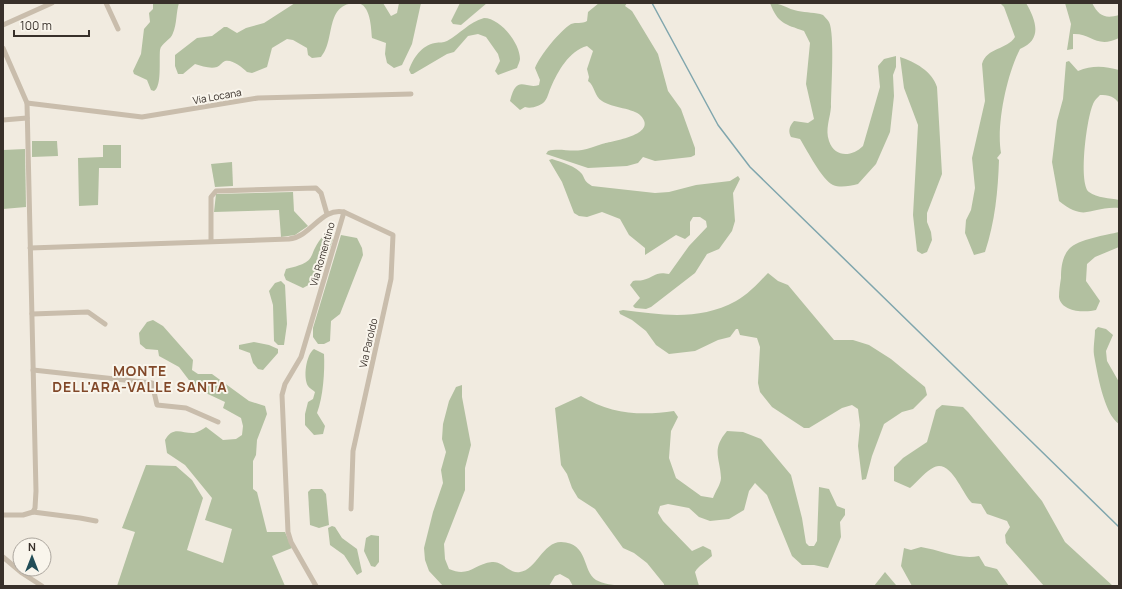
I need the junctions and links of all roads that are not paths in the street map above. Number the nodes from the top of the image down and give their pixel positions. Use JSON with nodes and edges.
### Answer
{"nodes":[{"id":1,"x":52,"y":3,"type":"edge"},
{"id":2,"x":106,"y":3,"type":"edge"},
{"id":3,"x":3,"y":25,"type":"edge"},
{"id":4,"x":118,"y":29,"type":"dead end"},
{"id":5,"x":3,"y":48,"type":"edge"},
{"id":6,"x":411,"y":94,"type":"dead end"},
{"id":7,"x":27,"y":103,"type":"junction"},
{"id":8,"x":27,"y":118,"type":"junction"},
{"id":9,"x":3,"y":120,"type":"edge"},
{"id":10,"x":344,"y":212,"type":"junction"},
{"id":11,"x":327,"y":214,"type":"junction"},
{"id":12,"x":211,"y":241,"type":"junction"},
{"id":13,"x":30,"y":248,"type":"junction"},
{"id":14,"x":32,"y":314,"type":"junction"},
{"id":15,"x":105,"y":324,"type":"dead end"},
{"id":16,"x":33,"y":370,"type":"junction"},
{"id":17,"x":218,"y":422,"type":"dead end"},
{"id":18,"x":352,"y":509,"type":"dead end"},
{"id":19,"x":33,"y":512,"type":"junction"},
{"id":20,"x":3,"y":515,"type":"edge"},
{"id":21,"x":96,"y":522,"type":"dead end"},
{"id":22,"x":3,"y":557,"type":"edge"},
{"id":23,"x":42,"y":586,"type":"edge"},
{"id":24,"x":316,"y":586,"type":"edge"}],
"edges":[{"from":1,"to":3,"type":"street"},
{"from":2,"to":4,"type":"street"},
{"from":5,"to":7,"type":"street"},
{"from":6,"to":7,"type":"street","name":"Via Locana"},
{"from":7,"to":8,"type":"street"},
{"from":8,"to":9,"type":"street"},
{"from":8,"to":13,"type":"street"},
{"from":10,"to":11,"type":"street","name":"Via Romentino"},
{"from":10,"to":18,"type":"street","name":"Via Paroldo"},
{"from":10,"to":24,"type":"street","name":"Via Romentino"},
{"from":11,"to":12,"type":"street","name":"Via Romentino"},
{"from":11,"to":12,"type":"street"},
{"from":12,"to":13,"type":"street","name":"Via Romentino"},
{"from":13,"to":14,"type":"street"},
{"from":14,"to":15,"type":"street"},
{"from":14,"to":16,"type":"street"},
{"from":16,"to":17,"type":"street"},
{"from":16,"to":19,"type":"street"},
{"from":19,"to":20,"type":"street"},
{"from":19,"to":21,"type":"street"},
{"from":22,"to":23,"type":"street"}]}
